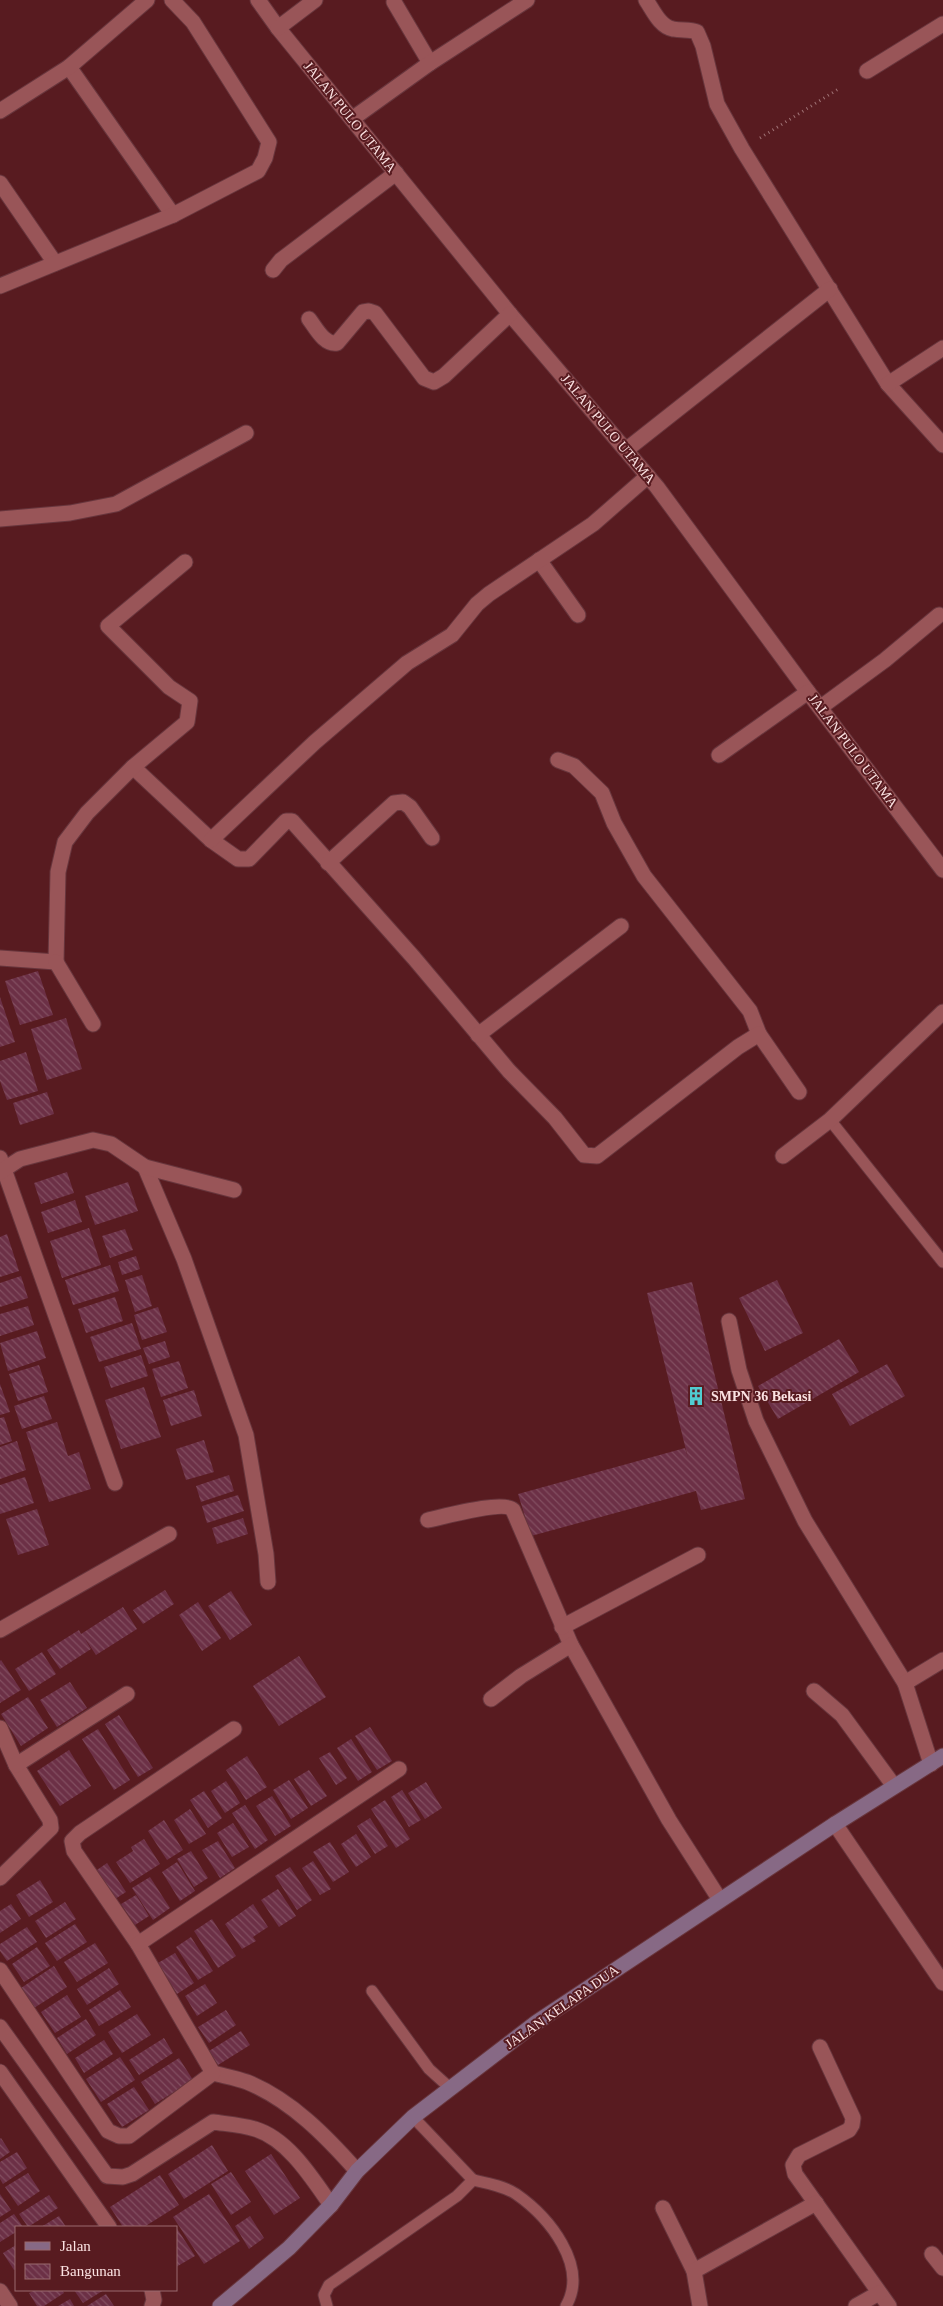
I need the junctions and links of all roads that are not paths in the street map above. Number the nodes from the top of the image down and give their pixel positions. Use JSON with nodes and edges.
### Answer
{"nodes":[{"id":1,"x":147,"y":0,"type":"edge"},
{"id":2,"x":172,"y":0,"type":"edge"},
{"id":3,"x":258,"y":0,"type":"edge"},
{"id":4,"x":315,"y":0,"type":"edge"},
{"id":5,"x":527,"y":0,"type":"edge"},
{"id":6,"x":646,"y":0,"type":"edge"},
{"id":7,"x":394,"y":2,"type":"dead end"},
{"id":8,"x":943,"y":24,"type":"edge"},
{"id":9,"x":278,"y":28,"type":"junction"},
{"id":10,"x":430,"y":63,"type":"junction"},
{"id":11,"x":69,"y":66,"type":"junction"},
{"id":12,"x":867,"y":71,"type":"dead end"},
{"id":13,"x":0,"y":111,"type":"edge"},
{"id":14,"x":352,"y":118,"type":"junction"},
{"id":15,"x":396,"y":173,"type":"junction"},
{"id":16,"x":0,"y":184,"type":"edge"},
{"id":17,"x":173,"y":215,"type":"junction"},
{"id":18,"x":55,"y":264,"type":"junction"},
{"id":19,"x":273,"y":270,"type":"dead end"},
{"id":20,"x":0,"y":286,"type":"edge"},
{"id":21,"x":830,"y":289,"type":"junction"},
{"id":22,"x":510,"y":314,"type":"junction"},
{"id":23,"x":309,"y":319,"type":"dead end"},
{"id":24,"x":943,"y":348,"type":"edge"},
{"id":25,"x":888,"y":384,"type":"junction"},
{"id":26,"x":246,"y":433,"type":"dead end"},
{"id":27,"x":943,"y":445,"type":"edge"},
{"id":28,"x":626,"y":450,"type":"junction"},
{"id":29,"x":648,"y":476,"type":"junction"},
{"id":30,"x":0,"y":519,"type":"edge"},
{"id":31,"x":539,"y":560,"type":"junction"},
{"id":32,"x":185,"y":562,"type":"dead end"},
{"id":33,"x":578,"y":615,"type":"dead end"},
{"id":34,"x":939,"y":615,"type":"dead end"},
{"id":35,"x":808,"y":692,"type":"junction"},
{"id":36,"x":821,"y":707,"type":"junction"},
{"id":37,"x":719,"y":755,"type":"dead end"},
{"id":38,"x":558,"y":760,"type":"dead end"},
{"id":39,"x":132,"y":767,"type":"junction"},
{"id":40,"x":432,"y":838,"type":"dead end"},
{"id":41,"x":211,"y":840,"type":"junction"},
{"id":42,"x":328,"y":863,"type":"junction"},
{"id":43,"x":943,"y":870,"type":"edge"},
{"id":44,"x":621,"y":926,"type":"dead end"},
{"id":45,"x":0,"y":958,"type":"edge"},
{"id":46,"x":56,"y":962,"type":"junction"},
{"id":47,"x":943,"y":1012,"type":"edge"},
{"id":48,"x":94,"y":1024,"type":"dead end"},
{"id":49,"x":759,"y":1034,"type":"junction"},
{"id":50,"x":478,"y":1035,"type":"junction"},
{"id":51,"x":799,"y":1092,"type":"dead end"},
{"id":52,"x":830,"y":1120,"type":"junction"},
{"id":53,"x":0,"y":1149,"type":"edge"},
{"id":54,"x":783,"y":1156,"type":"dead end"},
{"id":55,"x":20,"y":1159,"type":"junction"},
{"id":56,"x":1,"y":1167,"type":"edge"},
{"id":57,"x":145,"y":1167,"type":"junction"},
{"id":58,"x":234,"y":1190,"type":"dead end"},
{"id":59,"x":943,"y":1262,"type":"edge"},
{"id":60,"x":729,"y":1321,"type":"dead end"},
{"id":61,"x":115,"y":1483,"type":"dead end"},
{"id":62,"x":428,"y":1520,"type":"dead end"},
{"id":63,"x":169,"y":1534,"type":"dead end"},
{"id":64,"x":698,"y":1555,"type":"dead end"},
{"id":65,"x":268,"y":1582,"type":"dead end"},
{"id":66,"x":562,"y":1627,"type":"junction"},
{"id":67,"x":0,"y":1630,"type":"edge"},
{"id":68,"x":571,"y":1645,"type":"junction"},
{"id":69,"x":943,"y":1660,"type":"edge"},
{"id":70,"x":905,"y":1683,"type":"junction"},
{"id":71,"x":814,"y":1691,"type":"dead end"},
{"id":72,"x":127,"y":1694,"type":"dead end"},
{"id":73,"x":491,"y":1699,"type":"dead end"},
{"id":74,"x":0,"y":1728,"type":"edge"},
{"id":75,"x":234,"y":1729,"type":"dead end"},
{"id":76,"x":937,"y":1760,"type":"edge"},
{"id":77,"x":16,"y":1765,"type":"junction"},
{"id":78,"x":399,"y":1769,"type":"dead end"},
{"id":79,"x":894,"y":1786,"type":"junction"},
{"id":80,"x":835,"y":1824,"type":"junction"},
{"id":81,"x":0,"y":1878,"type":"edge"},
{"id":82,"x":720,"y":1900,"type":"junction"},
{"id":83,"x":138,"y":1944,"type":"junction"},
{"id":84,"x":0,"y":1970,"type":"edge"},
{"id":85,"x":943,"y":1983,"type":"edge"},
{"id":86,"x":372,"y":1991,"type":"dead end"},
{"id":87,"x":0,"y":2027,"type":"edge"},
{"id":88,"x":820,"y":2047,"type":"dead end"},
{"id":89,"x":0,"y":2072,"type":"edge"},
{"id":90,"x":213,"y":2073,"type":"junction"},
{"id":91,"x":450,"y":2088,"type":"junction"},
{"id":92,"x":413,"y":2117,"type":"junction"},
{"id":93,"x":357,"y":2171,"type":"junction"},
{"id":94,"x":472,"y":2180,"type":"junction"},
{"id":95,"x":816,"y":2203,"type":"junction"},
{"id":96,"x":331,"y":2205,"type":"junction"},
{"id":97,"x":663,"y":2208,"type":"dead end"},
{"id":98,"x":108,"y":2226,"type":"edge"},
{"id":99,"x":932,"y":2254,"type":"dead end"},
{"id":100,"x":943,"y":2268,"type":"edge"},
{"id":101,"x":694,"y":2271,"type":"junction"},
{"id":102,"x":0,"y":2291,"type":"edge"},
{"id":103,"x":152,"y":2291,"type":"edge"},
{"id":104,"x":879,"y":2293,"type":"junction"},
{"id":105,"x":10,"y":2306,"type":"edge"},
{"id":106,"x":152,"y":2306,"type":"edge"},
{"id":107,"x":220,"y":2306,"type":"edge"},
{"id":108,"x":327,"y":2306,"type":"edge"},
{"id":109,"x":566,"y":2306,"type":"edge"},
{"id":110,"x":700,"y":2306,"type":"edge"},
{"id":111,"x":856,"y":2306,"type":"edge"},
{"id":112,"x":889,"y":2306,"type":"edge"}],
"edges":[{"from":1,"to":11,"type":"street"},
{"from":2,"to":17,"type":"street"},
{"from":3,"to":9,"type":"street","name":"JALAN PULO UTAMA"},
{"from":4,"to":9,"type":"street"},
{"from":5,"to":10,"type":"street"},
{"from":6,"to":21,"type":"street"},
{"from":7,"to":10,"type":"street"},
{"from":8,"to":12,"type":"street"},
{"from":9,"to":14,"type":"street","name":"JALAN PULO UTAMA"},
{"from":10,"to":14,"type":"street"},
{"from":11,"to":13,"type":"street"},
{"from":11,"to":17,"type":"street"},
{"from":14,"to":15,"type":"street","name":"JALAN PULO UTAMA"},
{"from":15,"to":19,"type":"street"},
{"from":15,"to":22,"type":"street","name":"JALAN PULO UTAMA"},
{"from":16,"to":18,"type":"street"},
{"from":17,"to":18,"type":"street"},
{"from":18,"to":20,"type":"street"},
{"from":21,"to":25,"type":"street"},
{"from":21,"to":28,"type":"street"},
{"from":22,"to":23,"type":"street"},
{"from":22,"to":28,"type":"street","name":"JALAN PULO UTAMA"},
{"from":24,"to":25,"type":"street"},
{"from":25,"to":27,"type":"street"},
{"from":26,"to":30,"type":"street"},
{"from":28,"to":29,"type":"street","name":"JALAN PULO UTAMA"},
{"from":29,"to":31,"type":"street"},
{"from":29,"to":35,"type":"street","name":"JALAN PULO UTAMA"},
{"from":31,"to":33,"type":"street"},
{"from":31,"to":41,"type":"street"},
{"from":32,"to":39,"type":"street"},
{"from":34,"to":36,"type":"street"},
{"from":35,"to":36,"type":"street","name":"JALAN PULO UTAMA"},
{"from":35,"to":37,"type":"street"},
{"from":36,"to":43,"type":"street","name":"JALAN PULO UTAMA"},
{"from":38,"to":49,"type":"street"},
{"from":39,"to":41,"type":"street"},
{"from":39,"to":46,"type":"street"},
{"from":40,"to":42,"type":"street"},
{"from":41,"to":42,"type":"street"},
{"from":42,"to":50,"type":"street"},
{"from":44,"to":50,"type":"street"},
{"from":45,"to":46,"type":"street"},
{"from":46,"to":48,"type":"street"},
{"from":47,"to":52,"type":"street"},
{"from":49,"to":50,"type":"street"},
{"from":49,"to":51,"type":"street"},
{"from":52,"to":54,"type":"street"},
{"from":52,"to":59,"type":"lane"},
{"from":53,"to":55,"type":"street"},
{"from":55,"to":56,"type":"street"},
{"from":55,"to":57,"type":"street"},
{"from":56,"to":61,"type":"street"},
{"from":57,"to":58,"type":"street"},
{"from":57,"to":65,"type":"street"},
{"from":60,"to":70,"type":"street"},
{"from":62,"to":66,"type":"street"},
{"from":63,"to":67,"type":"street"},
{"from":64,"to":66,"type":"street"},
{"from":66,"to":68,"type":"street"},
{"from":68,"to":73,"type":"street"},
{"from":68,"to":82,"type":"street"},
{"from":69,"to":70,"type":"street"},
{"from":70,"to":76,"type":"street"},
{"from":71,"to":79,"type":"street"},
{"from":72,"to":77,"type":"street"},
{"from":74,"to":77,"type":"street"},
{"from":75,"to":83,"type":"street"},
{"from":76,"to":79,"type":"main road","name":"JALAN KELAPA DUA"},
{"from":77,"to":81,"type":"street"},
{"from":78,"to":83,"type":"street"},
{"from":79,"to":80,"type":"main road","name":"JALAN KELAPA DUA"},
{"from":80,"to":82,"type":"main road","name":"JALAN KELAPA DUA"},
{"from":80,"to":85,"type":"street"},
{"from":82,"to":91,"type":"main road","name":"JALAN KELAPA DUA"},
{"from":83,"to":90,"type":"street"},
{"from":84,"to":90,"type":"street"},
{"from":86,"to":91,"type":"lane"},
{"from":87,"to":96,"type":"street"},
{"from":88,"to":95,"type":"street"},
{"from":89,"to":98,"type":"street"},
{"from":90,"to":93,"type":"street"},
{"from":91,"to":92,"type":"main road","name":"JALAN KELAPA DUA"},
{"from":92,"to":93,"type":"main road","name":"JALAN KELAPA DUA"},
{"from":92,"to":94,"type":"lane"},
{"from":93,"to":96,"type":"main road","name":"JALAN KELAPA DUA"},
{"from":94,"to":108,"type":"lane"},
{"from":94,"to":109,"type":"lane"},
{"from":95,"to":101,"type":"street"},
{"from":95,"to":104,"type":"street"},
{"from":96,"to":107,"type":"main road","name":"JALAN KELAPA DUA"},
{"from":97,"to":101,"type":"street"},
{"from":99,"to":100,"type":"street"},
{"from":101,"to":110,"type":"street"},
{"from":102,"to":105,"type":"street"},
{"from":103,"to":106,"type":"street"},
{"from":104,"to":111,"type":"street"},
{"from":104,"to":112,"type":"street"}]}
